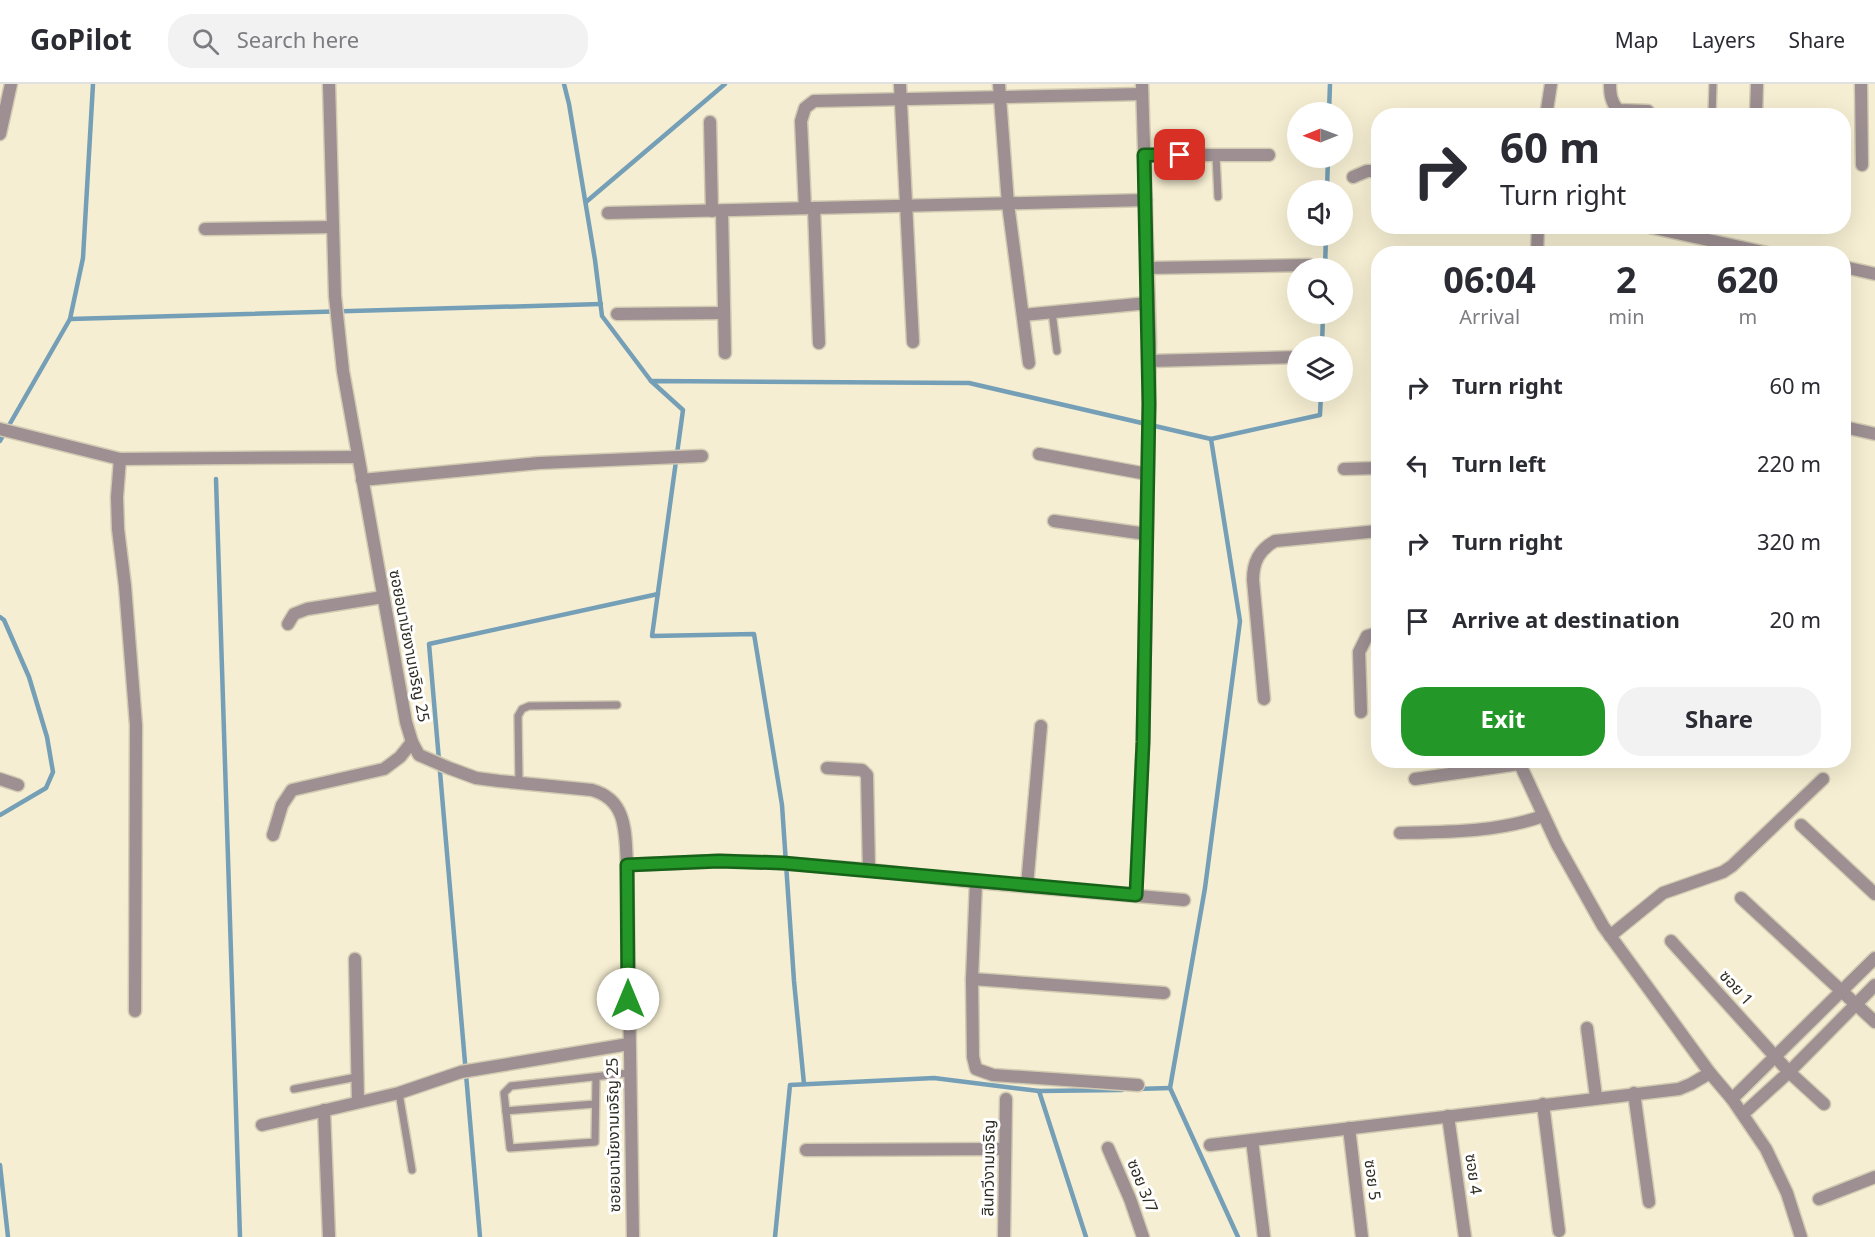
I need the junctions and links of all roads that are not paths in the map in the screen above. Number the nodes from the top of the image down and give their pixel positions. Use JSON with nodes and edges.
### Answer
{"nodes":[{"id":1,"x":11,"y":84,"type":"edge"},
{"id":2,"x":329,"y":84,"type":"edge"},
{"id":3,"x":900,"y":84,"type":"edge"},
{"id":4,"x":1551,"y":84,"type":"edge"},
{"id":5,"x":1610,"y":84,"type":"edge"},
{"id":6,"x":1713,"y":84,"type":"edge"},
{"id":7,"x":1757,"y":84,"type":"edge"},
{"id":8,"x":1861,"y":84,"type":"edge"},
{"id":9,"x":1142,"y":89,"type":"edge"},
{"id":10,"x":998,"y":90,"type":"edge"},
{"id":11,"x":900,"y":100,"type":"junction"},
{"id":12,"x":1547,"y":108,"type":"edge"},
{"id":13,"x":1616,"y":108,"type":"edge"},
{"id":14,"x":1712,"y":108,"type":"edge"},
{"id":15,"x":1756,"y":108,"type":"edge"},
{"id":16,"x":710,"y":122,"type":"dead end"},
{"id":17,"x":0,"y":134,"type":"edge"},
{"id":18,"x":1144,"y":155,"type":"junction"},
{"id":19,"x":1269,"y":155,"type":"dead end"},
{"id":20,"x":1216,"y":156,"type":"junction"},
{"id":21,"x":1862,"y":165,"type":"dead end"},
{"id":22,"x":1371,"y":171,"type":"edge"},
{"id":23,"x":1353,"y":177,"type":"dead end"},
{"id":24,"x":1218,"y":198,"type":"dead end"},
{"id":25,"x":1146,"y":200,"type":"junction"},
{"id":26,"x":1008,"y":204,"type":"junction"},
{"id":27,"x":906,"y":206,"type":"junction"},
{"id":28,"x":810,"y":208,"type":"junction"},
{"id":29,"x":717,"y":211,"type":"junction"},
{"id":30,"x":608,"y":213,"type":"dead end"},
{"id":31,"x":333,"y":227,"type":"junction"},
{"id":32,"x":205,"y":229,"type":"dead end"},
{"id":33,"x":1681,"y":234,"type":"edge"},
{"id":34,"x":1736,"y":246,"type":"edge"},
{"id":35,"x":1287,"y":265,"type":"edge"},
{"id":36,"x":1148,"y":268,"type":"junction"},
{"id":37,"x":1851,"y":268,"type":"edge"},
{"id":38,"x":1875,"y":273,"type":"edge"},
{"id":39,"x":1148,"y":303,"type":"junction"},
{"id":40,"x":1052,"y":312,"type":"junction"},
{"id":41,"x":724,"y":313,"type":"junction"},
{"id":42,"x":618,"y":314,"type":"dead end"},
{"id":43,"x":1023,"y":315,"type":"junction"},
{"id":44,"x":819,"y":342,"type":"dead end"},
{"id":45,"x":913,"y":342,"type":"dead end"},
{"id":46,"x":1057,"y":351,"type":"dead end"},
{"id":47,"x":725,"y":353,"type":"dead end"},
{"id":48,"x":1287,"y":357,"type":"edge"},
{"id":49,"x":1149,"y":361,"type":"junction"},
{"id":50,"x":1029,"y":363,"type":"dead end"},
{"id":51,"x":0,"y":429,"type":"edge"},
{"id":52,"x":1851,"y":429,"type":"edge"},
{"id":53,"x":1875,"y":434,"type":"edge"},
{"id":54,"x":1038,"y":454,"type":"dead end"},
{"id":55,"x":702,"y":456,"type":"dead end"},
{"id":56,"x":357,"y":457,"type":"junction"},
{"id":57,"x":120,"y":459,"type":"junction"},
{"id":58,"x":1371,"y":468,"type":"edge"},
{"id":59,"x":1344,"y":469,"type":"dead end"},
{"id":60,"x":1147,"y":474,"type":"junction"},
{"id":61,"x":362,"y":480,"type":"junction"},
{"id":62,"x":1054,"y":521,"type":"dead end"},
{"id":63,"x":1371,"y":532,"type":"edge"},
{"id":64,"x":1146,"y":534,"type":"junction"},
{"id":65,"x":383,"y":597,"type":"junction"},
{"id":66,"x":288,"y":624,"type":"dead end"},
{"id":67,"x":1371,"y":635,"type":"edge"},
{"id":68,"x":1264,"y":699,"type":"dead end"},
{"id":69,"x":616,"y":705,"type":"dead end"},
{"id":70,"x":1362,"y":712,"type":"dead end"},
{"id":71,"x":1041,"y":726,"type":"dead end"},
{"id":72,"x":411,"y":742,"type":"junction"},
{"id":73,"x":827,"y":768,"type":"dead end"},
{"id":74,"x":1482,"y":768,"type":"edge"},
{"id":75,"x":1521,"y":768,"type":"edge"},
{"id":76,"x":0,"y":779,"type":"edge"},
{"id":77,"x":1415,"y":779,"type":"dead end"},
{"id":78,"x":1823,"y":779,"type":"dead end"},
{"id":79,"x":519,"y":783,"type":"junction"},
{"id":80,"x":18,"y":785,"type":"dead end"},
{"id":81,"x":1544,"y":816,"type":"junction"},
{"id":82,"x":1801,"y":825,"type":"dead end"},
{"id":83,"x":1400,"y":833,"type":"dead end"},
{"id":84,"x":273,"y":835,"type":"dead end"},
{"id":85,"x":627,"y":865,"type":"junction"},
{"id":86,"x":869,"y":870,"type":"junction"},
{"id":87,"x":976,"y":882,"type":"junction"},
{"id":88,"x":1028,"y":886,"type":"junction"},
{"id":89,"x":1875,"y":894,"type":"edge"},
{"id":90,"x":1136,"y":895,"type":"junction"},
{"id":91,"x":1741,"y":898,"type":"dead end"},
{"id":92,"x":1184,"y":900,"type":"dead end"},
{"id":93,"x":1610,"y":936,"type":"junction"},
{"id":94,"x":1671,"y":941,"type":"dead end"},
{"id":95,"x":1875,"y":958,"type":"edge"},
{"id":96,"x":355,"y":959,"type":"dead end"},
{"id":97,"x":972,"y":979,"type":"junction"},
{"id":98,"x":1875,"y":985,"type":"edge"},
{"id":99,"x":1840,"y":990,"type":"junction"},
{"id":100,"x":1164,"y":993,"type":"dead end"},
{"id":101,"x":1855,"y":1005,"type":"junction"},
{"id":102,"x":135,"y":1011,"type":"dead end"},
{"id":103,"x":1875,"y":1022,"type":"edge"},
{"id":104,"x":1587,"y":1028,"type":"dead end"},
{"id":105,"x":629,"y":1044,"type":"junction"},
{"id":106,"x":1776,"y":1056,"type":"junction"},
{"id":107,"x":1710,"y":1072,"type":"junction"},
{"id":108,"x":1789,"y":1072,"type":"junction"},
{"id":109,"x":629,"y":1073,"type":"junction"},
{"id":110,"x":357,"y":1077,"type":"junction"},
{"id":111,"x":596,"y":1077,"type":"junction"},
{"id":112,"x":1138,"y":1085,"type":"dead end"},
{"id":113,"x":294,"y":1089,"type":"dead end"},
{"id":114,"x":399,"y":1093,"type":"junction"},
{"id":115,"x":1634,"y":1093,"type":"junction"},
{"id":116,"x":1596,"y":1097,"type":"junction"},
{"id":117,"x":1006,"y":1099,"type":"dead end"},
{"id":118,"x":1732,"y":1099,"type":"junction"},
{"id":119,"x":358,"y":1102,"type":"junction"},
{"id":120,"x":595,"y":1104,"type":"junction"},
{"id":121,"x":1543,"y":1104,"type":"junction"},
{"id":122,"x":1824,"y":1104,"type":"dead end"},
{"id":123,"x":324,"y":1110,"type":"junction"},
{"id":124,"x":507,"y":1111,"type":"junction"},
{"id":125,"x":1743,"y":1114,"type":"junction"},
{"id":126,"x":1448,"y":1116,"type":"junction"},
{"id":127,"x":262,"y":1125,"type":"dead end"},
{"id":128,"x":1349,"y":1128,"type":"junction"},
{"id":129,"x":1252,"y":1140,"type":"junction"},
{"id":130,"x":1210,"y":1144,"type":"dead end"},
{"id":131,"x":1108,"y":1148,"type":"dead end"},
{"id":132,"x":1005,"y":1149,"type":"junction"},
{"id":133,"x":806,"y":1150,"type":"dead end"},
{"id":134,"x":412,"y":1170,"type":"dead end"},
{"id":135,"x":1875,"y":1178,"type":"edge"},
{"id":136,"x":1819,"y":1199,"type":"dead end"},
{"id":137,"x":1649,"y":1202,"type":"dead end"},
{"id":138,"x":1559,"y":1231,"type":"dead end"},
{"id":139,"x":329,"y":1237,"type":"edge"},
{"id":140,"x":633,"y":1237,"type":"edge"},
{"id":141,"x":1004,"y":1237,"type":"edge"},
{"id":142,"x":1143,"y":1237,"type":"edge"},
{"id":143,"x":1264,"y":1237,"type":"edge"},
{"id":144,"x":1362,"y":1237,"type":"edge"},
{"id":145,"x":1465,"y":1237,"type":"edge"},
{"id":146,"x":1800,"y":1237,"type":"edge"}],
"edges":[{"from":1,"to":17,"type":"street"},
{"from":2,"to":31,"type":"street","name":"ซอยอนามัยงามเจริญ 25"},
{"from":3,"to":11,"type":"street"},
{"from":4,"to":12,"type":"street"},
{"from":5,"to":13,"type":"street"},
{"from":6,"to":14,"type":"lane"},
{"from":7,"to":15,"type":"street"},
{"from":8,"to":21,"type":"street"},
{"from":9,"to":10,"type":"street"},
{"from":9,"to":18,"type":"street"},
{"from":10,"to":11,"type":"street"},
{"from":10,"to":26,"type":"street"},
{"from":11,"to":27,"type":"street"},
{"from":11,"to":28,"type":"street"},
{"from":16,"to":29,"type":"street"},
{"from":18,"to":20,"type":"street"},
{"from":18,"to":25,"type":"street"},
{"from":19,"to":20,"type":"street"},
{"from":20,"to":24,"type":"lane"},
{"from":22,"to":23,"type":"street"},
{"from":25,"to":26,"type":"street"},
{"from":25,"to":36,"type":"street"},
{"from":26,"to":27,"type":"street"},
{"from":26,"to":43,"type":"street"},
{"from":27,"to":28,"type":"street"},
{"from":27,"to":45,"type":"street"},
{"from":28,"to":29,"type":"street"},
{"from":28,"to":44,"type":"street"},
{"from":29,"to":30,"type":"street"},
{"from":29,"to":41,"type":"street"},
{"from":31,"to":32,"type":"street"},
{"from":31,"to":56,"type":"street","name":"ซอยอนามัยงามเจริญ 25"},
{"from":33,"to":34,"type":"street"},
{"from":35,"to":36,"type":"street"},
{"from":36,"to":39,"type":"street"},
{"from":37,"to":38,"type":"street"},
{"from":39,"to":40,"type":"street"},
{"from":39,"to":49,"type":"street"},
{"from":40,"to":43,"type":"street"},
{"from":40,"to":46,"type":"lane"},
{"from":41,"to":42,"type":"street"},
{"from":41,"to":47,"type":"street"},
{"from":43,"to":50,"type":"street"},
{"from":48,"to":49,"type":"street"},
{"from":49,"to":60,"type":"street"},
{"from":51,"to":57,"type":"street"},
{"from":52,"to":53,"type":"street"},
{"from":54,"to":60,"type":"street"},
{"from":55,"to":61,"type":"street"},
{"from":56,"to":57,"type":"street"},
{"from":56,"to":61,"type":"street","name":"ซอยอนามัยงามเจริญ 25"},
{"from":57,"to":102,"type":"street"},
{"from":58,"to":59,"type":"street"},
{"from":60,"to":64,"type":"street"},
{"from":61,"to":65,"type":"street","name":"ซอยอนามัยงามเจริญ 25"},
{"from":62,"to":64,"type":"street"},
{"from":63,"to":68,"type":"street"},
{"from":64,"to":90,"type":"street"},
{"from":65,"to":66,"type":"street"},
{"from":65,"to":72,"type":"street","name":"ซอยอนามัยงามเจริญ 25"},
{"from":67,"to":70,"type":"street"},
{"from":69,"to":79,"type":"lane"},
{"from":71,"to":88,"type":"street"},
{"from":72,"to":79,"type":"street","name":"ซอยอนามัยงามเจริญ 25"},
{"from":72,"to":84,"type":"street"},
{"from":73,"to":86,"type":"street"},
{"from":74,"to":77,"type":"street"},
{"from":75,"to":81,"type":"street"},
{"from":76,"to":80,"type":"street"},
{"from":78,"to":93,"type":"street"},
{"from":79,"to":85,"type":"street","name":"ซอยอนามัยงามเจริญ 25"},
{"from":81,"to":83,"type":"street"},
{"from":81,"to":93,"type":"street"},
{"from":82,"to":89,"type":"street"},
{"from":85,"to":86,"type":"street"},
{"from":85,"to":105,"type":"street","name":"ซอยอนามัยงามเจริญ 25"},
{"from":86,"to":87,"type":"street"},
{"from":87,"to":88,"type":"street"},
{"from":87,"to":97,"type":"street"},
{"from":88,"to":90,"type":"street"},
{"from":90,"to":92,"type":"street"},
{"from":91,"to":99,"type":"street"},
{"from":93,"to":107,"type":"street"},
{"from":94,"to":106,"type":"street","name":"ซอย 1"},
{"from":95,"to":99,"type":"street"},
{"from":96,"to":110,"type":"street"},
{"from":97,"to":100,"type":"street"},
{"from":97,"to":112,"type":"street"},
{"from":98,"to":101,"type":"street"},
{"from":99,"to":101,"type":"street"},
{"from":99,"to":106,"type":"street"},
{"from":101,"to":103,"type":"street"},
{"from":101,"to":108,"type":"street"},
{"from":104,"to":116,"type":"street"},
{"from":105,"to":109,"type":"street","name":"ซอยอนามัยงามเจริญ 25"},
{"from":105,"to":114,"type":"street"},
{"from":106,"to":108,"type":"street","name":"ซอย 1"},
{"from":106,"to":118,"type":"street"},
{"from":107,"to":115,"type":"street"},
{"from":107,"to":118,"type":"street"},
{"from":108,"to":122,"type":"street","name":"ซอย 1"},
{"from":108,"to":125,"type":"street"},
{"from":109,"to":111,"type":"lane"},
{"from":109,"to":140,"type":"street","name":"ซอยอนามัยงามเจริญ 25"},
{"from":110,"to":113,"type":"lane"},
{"from":110,"to":119,"type":"street"},
{"from":111,"to":120,"type":"lane"},
{"from":111,"to":124,"type":"lane"},
{"from":114,"to":119,"type":"street"},
{"from":114,"to":134,"type":"lane"},
{"from":115,"to":116,"type":"street"},
{"from":115,"to":137,"type":"street"},
{"from":116,"to":121,"type":"street"},
{"from":117,"to":132,"type":"street","name":"สินทวีงามเจริญ"},
{"from":118,"to":125,"type":"street"},
{"from":119,"to":123,"type":"street"},
{"from":120,"to":124,"type":"lane"},
{"from":120,"to":124,"type":"lane"},
{"from":121,"to":126,"type":"street"},
{"from":121,"to":138,"type":"street"},
{"from":123,"to":127,"type":"street"},
{"from":123,"to":139,"type":"street"},
{"from":125,"to":146,"type":"street"},
{"from":126,"to":128,"type":"street"},
{"from":126,"to":145,"type":"street","name":"ซอย 4"},
{"from":128,"to":129,"type":"street"},
{"from":128,"to":144,"type":"street","name":"ซอย 5"},
{"from":129,"to":130,"type":"street"},
{"from":129,"to":143,"type":"street"},
{"from":131,"to":142,"type":"street","name":"ซอย 3/7"},
{"from":132,"to":133,"type":"street"},
{"from":132,"to":141,"type":"street","name":"สินทวีงามเจริญ"},
{"from":135,"to":136,"type":"street"}]}
